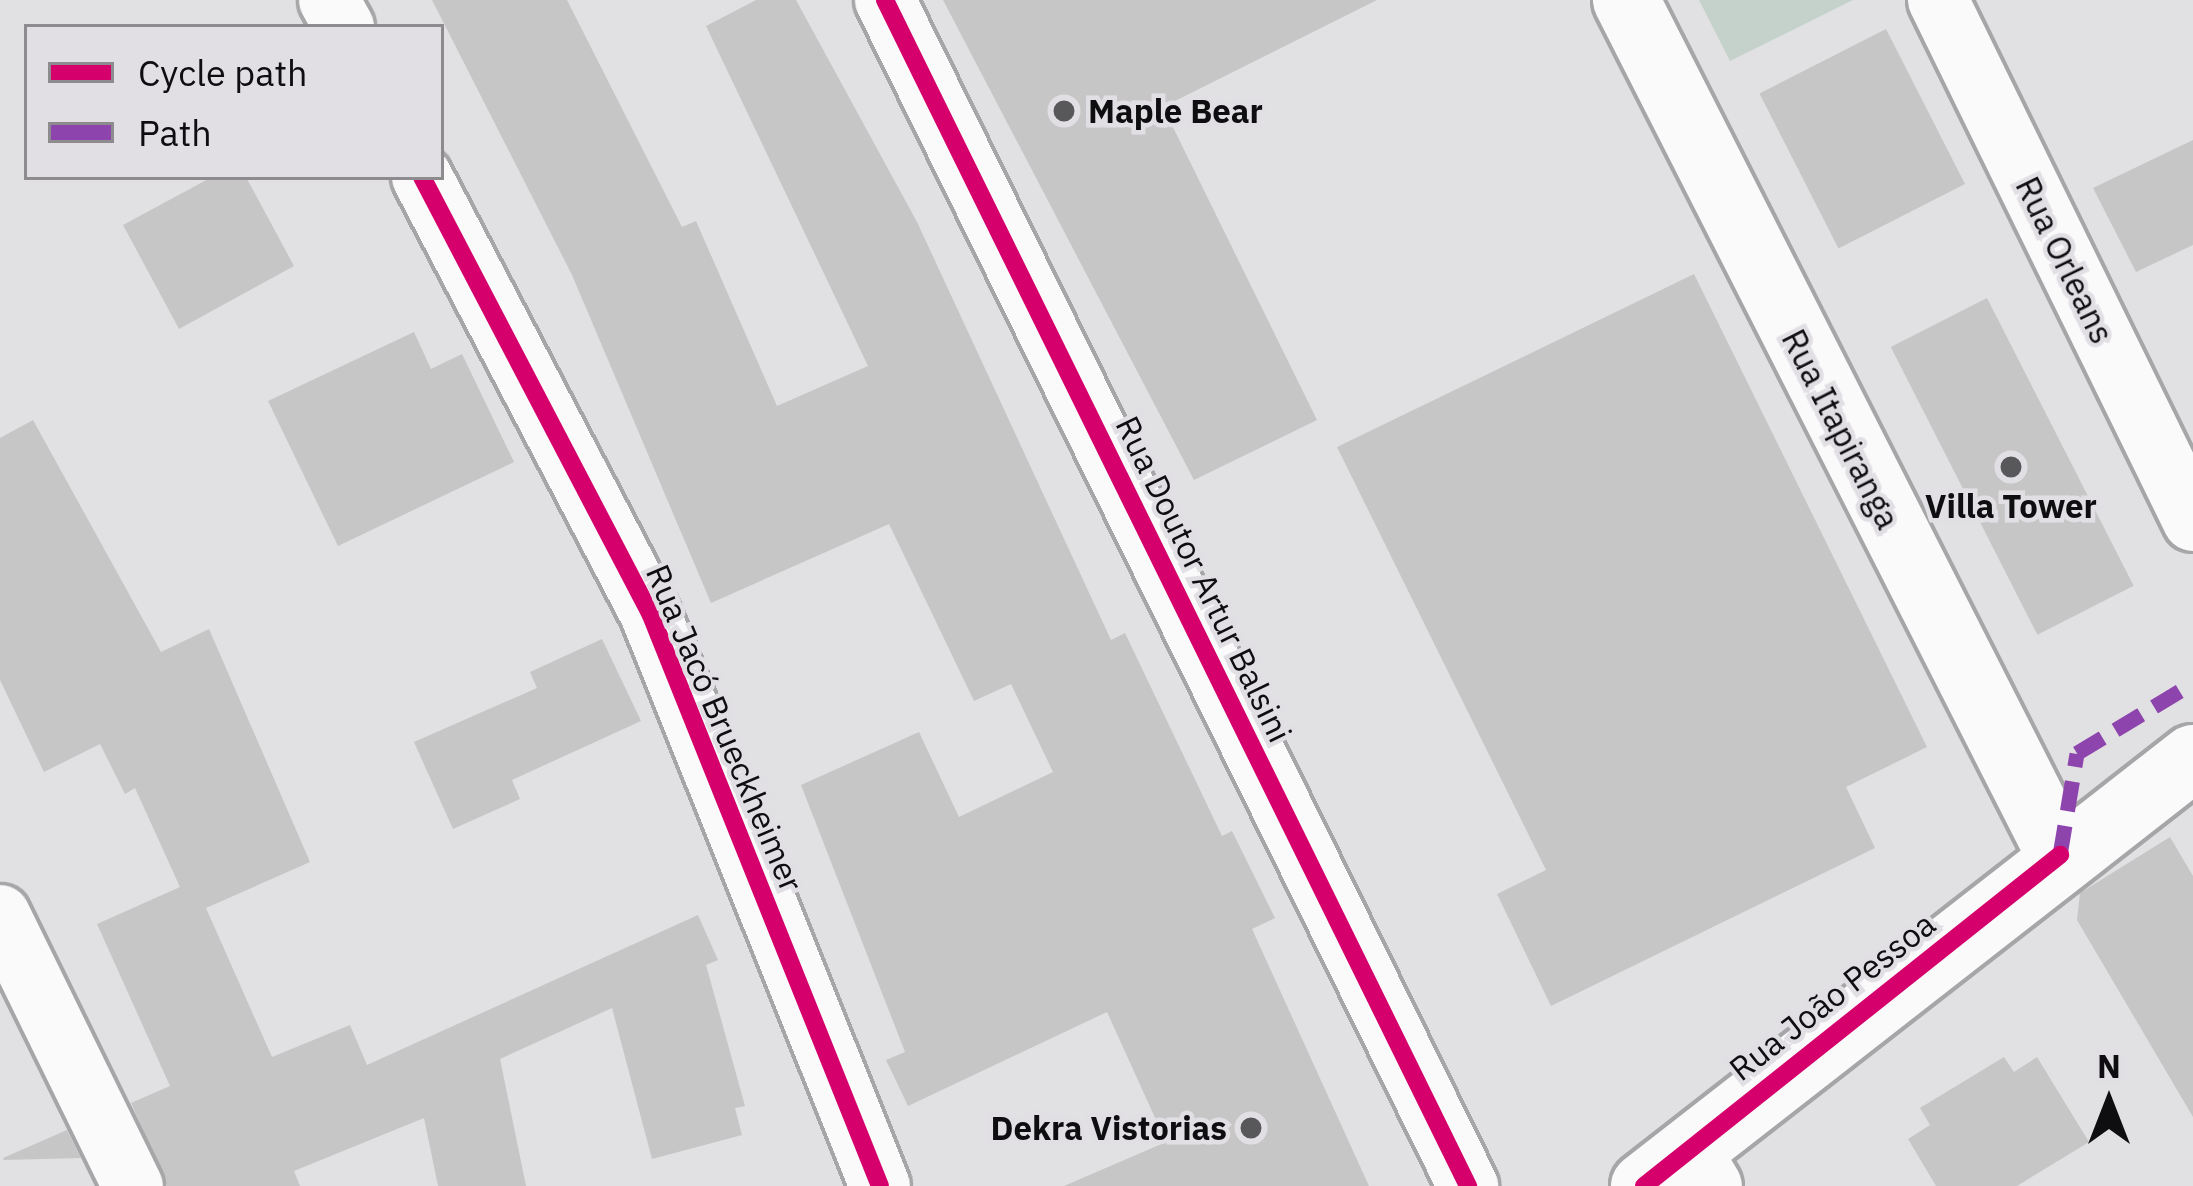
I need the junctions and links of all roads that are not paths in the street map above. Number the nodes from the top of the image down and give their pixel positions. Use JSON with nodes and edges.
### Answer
{"nodes":[{"id":1,"x":885,"y":0,"type":"edge"},
{"id":2,"x":1626,"y":0,"type":"edge"},
{"id":3,"x":1937,"y":0,"type":"edge"},
{"id":4,"x":424,"y":180,"type":"edge"},
{"id":5,"x":2193,"y":521,"type":"edge"},
{"id":6,"x":2193,"y":758,"type":"edge"},
{"id":7,"x":2060,"y":855,"type":"junction"},
{"id":8,"x":0,"y":915,"type":"edge"},
{"id":9,"x":1682,"y":1173,"type":"edge"},
{"id":10,"x":133,"y":1186,"type":"edge"},
{"id":11,"x":880,"y":1186,"type":"edge"},
{"id":12,"x":1468,"y":1186,"type":"edge"}],
"edges":[{"from":1,"to":12,"type":"street","name":"Rua Doutor Artur Balsini"},
{"from":2,"to":7,"type":"street","name":"Rua Itapiranga"},
{"from":3,"to":5,"type":"street","name":"Rua Orleans"},
{"from":4,"to":11,"type":"street","name":"Rua Jacó Brueckheimer"},
{"from":6,"to":7,"type":"street","name":"Rua João Pessoa"},
{"from":7,"to":9,"type":"street","name":"Rua João Pessoa"},
{"from":8,"to":10,"type":"street"}]}
